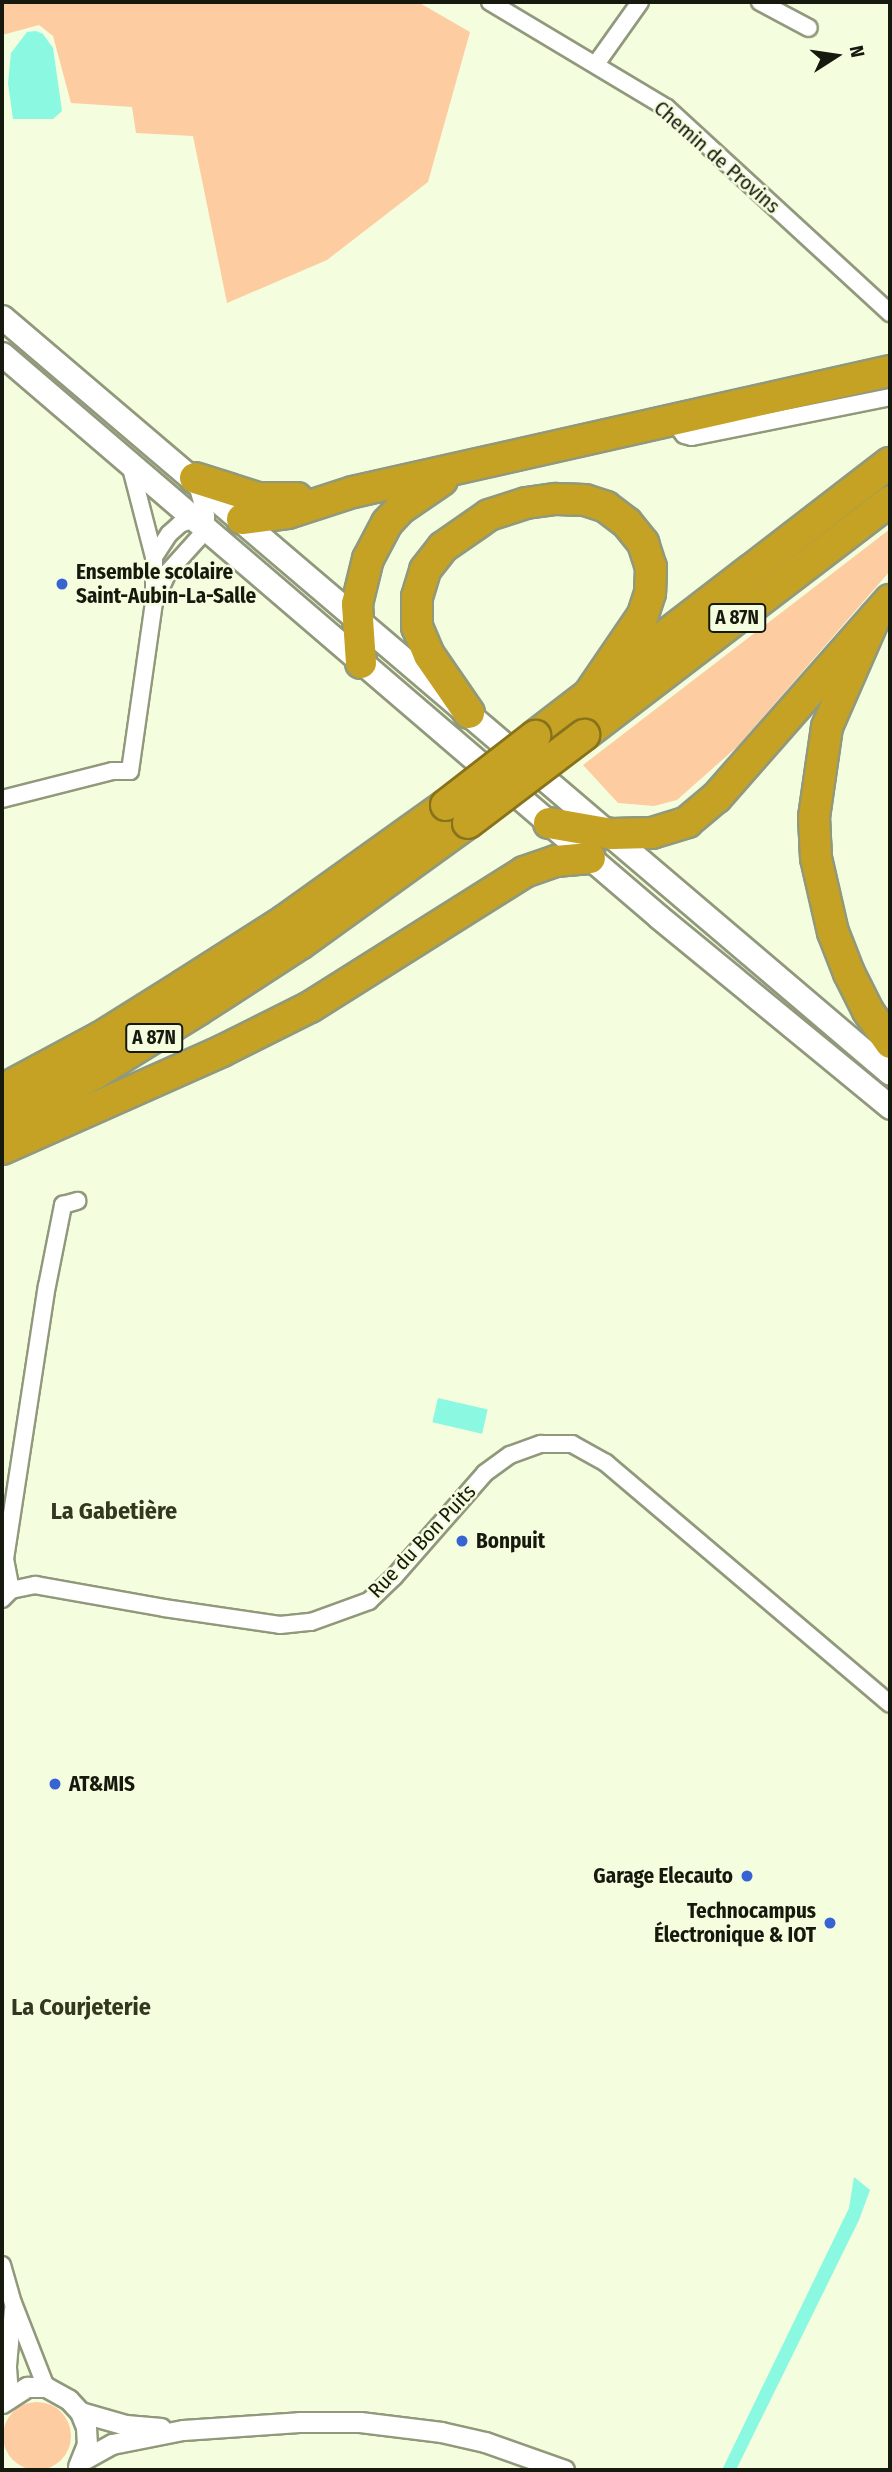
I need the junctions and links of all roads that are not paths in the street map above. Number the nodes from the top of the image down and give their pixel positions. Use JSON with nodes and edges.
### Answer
{"nodes":[{"id":1,"x":490,"y":2,"type":"edge"},
{"id":2,"x":640,"y":2,"type":"edge"},
{"id":3,"x":760,"y":2,"type":"edge"},
{"id":4,"x":809,"y":28,"type":"dead end"},
{"id":5,"x":596,"y":64,"type":"junction"},
{"id":6,"x":890,"y":313,"type":"edge"},
{"id":7,"x":2,"y":317,"type":"edge"},
{"id":8,"x":2,"y":354,"type":"edge"},
{"id":9,"x":890,"y":371,"type":"edge"},
{"id":10,"x":890,"y":397,"type":"edge"},
{"id":11,"x":674,"y":422,"type":"junction"},
{"id":12,"x":890,"y":463,"type":"edge"},
{"id":13,"x":130,"y":464,"type":"junction"},
{"id":14,"x":463,"y":467,"type":"junction"},
{"id":15,"x":195,"y":478,"type":"junction"},
{"id":16,"x":353,"y":492,"type":"junction"},
{"id":17,"x":890,"y":501,"type":"edge"},
{"id":18,"x":242,"y":519,"type":"junction"},
{"id":19,"x":202,"y":521,"type":"junction"},
{"id":20,"x":155,"y":557,"type":"junction"},
{"id":21,"x":154,"y":603,"type":"junction"},
{"id":22,"x":883,"y":608,"type":"edge"},
{"id":23,"x":357,"y":617,"type":"junction"},
{"id":24,"x":361,"y":663,"type":"junction"},
{"id":25,"x":587,"y":697,"type":"junction"},
{"id":26,"x":469,"y":713,"type":"junction"},
{"id":27,"x":573,"y":725,"type":"junction"},
{"id":28,"x":2,"y":799,"type":"edge"},
{"id":29,"x":457,"y":814,"type":"junction"},
{"id":30,"x":550,"y":823,"type":"junction"},
{"id":31,"x":612,"y":834,"type":"junction"},
{"id":32,"x":590,"y":858,"type":"junction"},
{"id":33,"x":890,"y":1043,"type":"edge"},
{"id":34,"x":890,"y":1073,"type":"edge"},
{"id":35,"x":2,"y":1090,"type":"edge"},
{"id":36,"x":890,"y":1107,"type":"edge"},
{"id":37,"x":2,"y":1122,"type":"edge"},
{"id":38,"x":2,"y":1149,"type":"edge"},
{"id":39,"x":77,"y":1200,"type":"dead end"},
{"id":40,"x":6,"y":1594,"type":"edge"},
{"id":41,"x":890,"y":1704,"type":"edge"},
{"id":42,"x":2,"y":2265,"type":"edge"},
{"id":43,"x":13,"y":2303,"type":"junction"},
{"id":44,"x":46,"y":2387,"type":"junction"},
{"id":45,"x":6,"y":2399,"type":"edge"},
{"id":46,"x":80,"y":2412,"type":"junction"},
{"id":47,"x":183,"y":2430,"type":"junction"},
{"id":48,"x":79,"y":2465,"type":"edge"},
{"id":49,"x":564,"y":2470,"type":"edge"}],
"edges":[{"from":1,"to":5,"type":"street","name":"Chemin de Provins"},
{"from":2,"to":5,"type":"street"},
{"from":3,"to":4,"type":"street"},
{"from":5,"to":6,"type":"street","name":"Chemin de Provins"},
{"from":7,"to":15,"type":"main road"},
{"from":8,"to":13,"type":"main road"},
{"from":9,"to":11,"type":"highway"},
{"from":10,"to":11,"type":"street"},
{"from":11,"to":14,"type":"highway"},
{"from":12,"to":25,"type":"highway","number":"A 87N"},
{"from":13,"to":19,"type":"main road"},
{"from":13,"to":20,"type":"street"},
{"from":14,"to":16,"type":"highway"},
{"from":14,"to":23,"type":"highway"},
{"from":15,"to":16,"type":"highway"},
{"from":15,"to":18,"type":"main road"},
{"from":15,"to":19,"type":"street"},
{"from":16,"to":18,"type":"highway"},
{"from":17,"to":27,"type":"highway","number":"A 87N"},
{"from":18,"to":19,"type":"street"},
{"from":18,"to":23,"type":"main road"},
{"from":19,"to":20,"type":"street"},
{"from":19,"to":21,"type":"street"},
{"from":19,"to":24,"type":"main road"},
{"from":20,"to":21,"type":"street"},
{"from":21,"to":28,"type":"street"},
{"from":22,"to":31,"type":"highway"},
{"from":22,"to":33,"type":"highway"},
{"from":23,"to":24,"type":"highway"},
{"from":23,"to":26,"type":"main road"},
{"from":24,"to":30,"type":"main road"},
{"from":25,"to":26,"type":"highway"},
{"from":25,"to":27,"type":"highway","number":"A 87N"},
{"from":26,"to":31,"type":"main road"},
{"from":27,"to":29,"type":"highway","number":"A 87N","bridge":true},
{"from":29,"to":35,"type":"highway","number":"A 87N"},
{"from":29,"to":37,"type":"highway","number":"A 87N"},
{"from":30,"to":31,"type":"highway"},
{"from":30,"to":32,"type":"main road"},
{"from":31,"to":34,"type":"main road"},
{"from":32,"to":36,"type":"main road"},
{"from":32,"to":38,"type":"highway"},
{"from":39,"to":40,"type":"street","name":"Rue du Bon Puits"},
{"from":40,"to":41,"type":"street","name":"Rue du Bon Puits"},
{"from":42,"to":43,"type":"street"},
{"from":43,"to":44,"type":"street"},
{"from":43,"to":45,"type":"street"},
{"from":44,"to":45,"type":"street"},
{"from":44,"to":46,"type":"street"},
{"from":46,"to":47,"type":"street"},
{"from":46,"to":48,"type":"street"},
{"from":47,"to":48,"type":"street"},
{"from":47,"to":49,"type":"street"}]}
